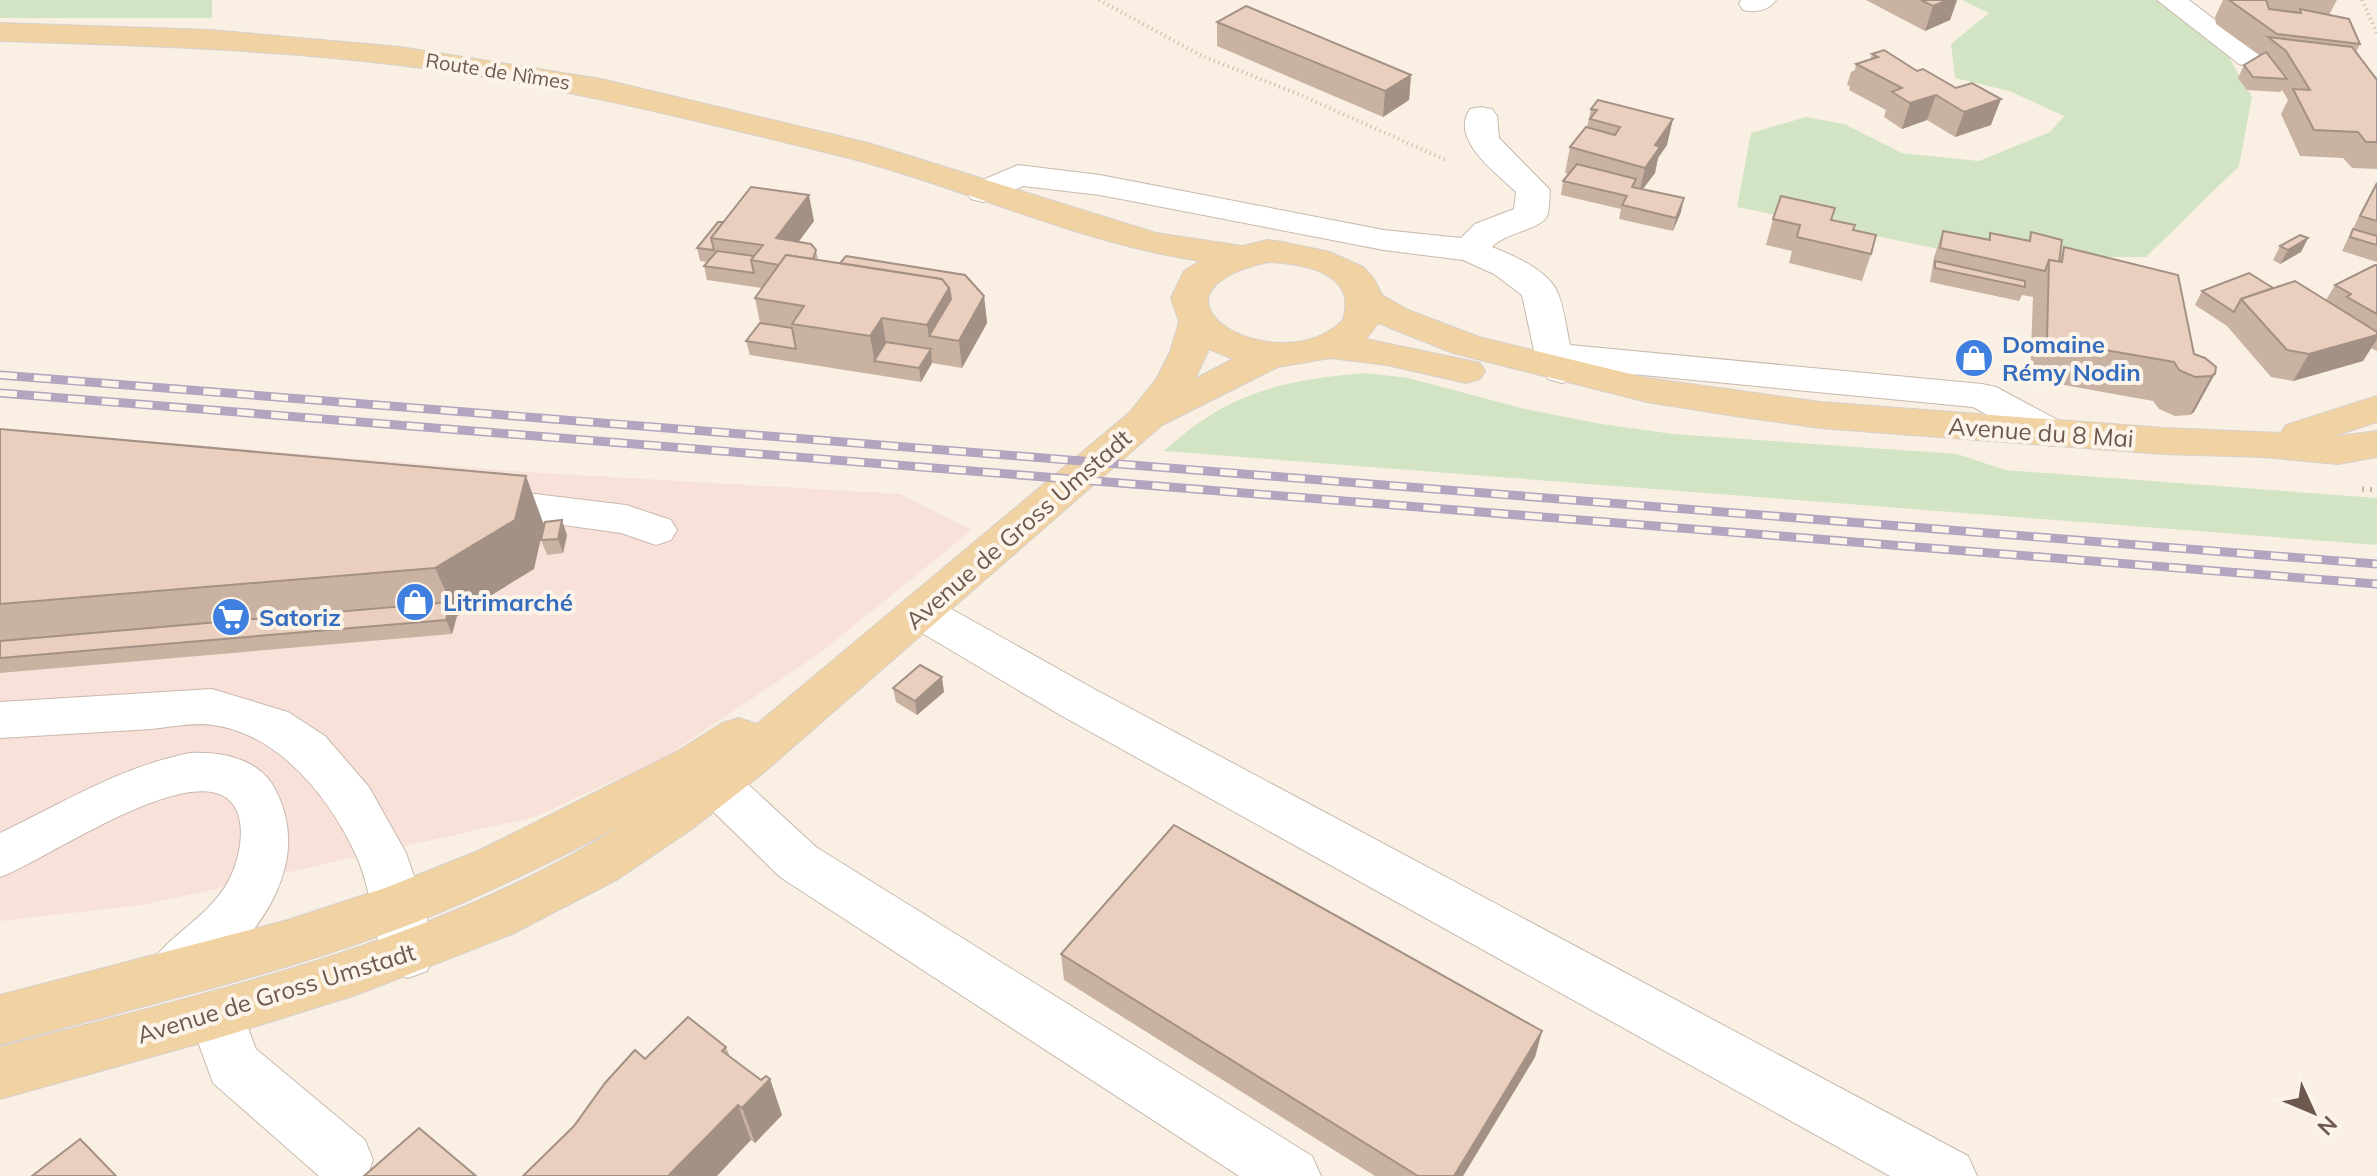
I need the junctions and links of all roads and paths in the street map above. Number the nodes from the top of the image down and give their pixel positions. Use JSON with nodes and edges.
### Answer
{"nodes":[{"id":1,"x":1099,"y":0,"type":"edge"},
{"id":2,"x":2171,"y":0,"type":"edge"},
{"id":3,"x":2362,"y":0,"type":"edge"},
{"id":4,"x":0,"y":32,"type":"edge"},
{"id":5,"x":2377,"y":33,"type":"edge"},
{"id":6,"x":2250,"y":58,"type":"edge"},
{"id":7,"x":1481,"y":116,"type":"dead end"},
{"id":8,"x":1460,"y":167,"type":"dead end"},
{"id":9,"x":983,"y":192,"type":"junction"},
{"id":10,"x":1470,"y":250,"type":"junction"},
{"id":11,"x":1238,"y":256,"type":"junction"},
{"id":12,"x":1176,"y":294,"type":"junction"},
{"id":13,"x":1365,"y":300,"type":"junction"},
{"id":14,"x":1327,"y":346,"type":"junction"},
{"id":15,"x":1271,"y":355,"type":"junction"},
{"id":16,"x":1558,"y":363,"type":"junction"},
{"id":17,"x":2377,"y":408,"type":"edge"},
{"id":18,"x":1820,"y":415,"type":"junction"},
{"id":19,"x":1144,"y":421,"type":"junction"},
{"id":20,"x":2051,"y":433,"type":"junction"},
{"id":21,"x":2263,"y":444,"type":"junction"},
{"id":22,"x":2377,"y":444,"type":"edge"},
{"id":23,"x":438,"y":498,"type":"edge"},
{"id":24,"x":656,"y":530,"type":"dead end"},
{"id":25,"x":906,"y":625,"type":"junction"},
{"id":26,"x":0,"y":720,"type":"edge"},
{"id":27,"x":706,"y":775,"type":"junction"},
{"id":28,"x":0,"y":856,"type":"edge"},
{"id":29,"x":398,"y":906,"type":"junction"},
{"id":30,"x":408,"y":955,"type":"junction"},
{"id":31,"x":171,"y":974,"type":"junction"},
{"id":32,"x":216,"y":1014,"type":"junction"},
{"id":33,"x":0,"y":1020,"type":"edge"},
{"id":34,"x":0,"y":1073,"type":"edge"},
{"id":35,"x":344,"y":1160,"type":"dead end"},
{"id":36,"x":1291,"y":1176,"type":"edge"},
{"id":37,"x":1947,"y":1176,"type":"edge"}],
"edges":[{"from":1,"to":8,"type":"path"},
{"from":2,"to":6,"type":"street"},
{"from":3,"to":5,"type":"path"},
{"from":4,"to":9,"type":"main road","name":"Route de Nîmes"},
{"from":7,"to":10,"type":"street"},
{"from":9,"to":10,"type":"street"},
{"from":9,"to":11,"type":"main road","name":"Route de Nîmes"},
{"from":9,"to":12,"type":"main road","name":"Route de Nîmes"},
{"from":10,"to":16,"type":"street"},
{"from":11,"to":12,"type":"main road"},
{"from":11,"to":13,"type":"main road"},
{"from":12,"to":15,"type":"main road","name":"Route de Nîmes"},
{"from":12,"to":19,"type":"main road","name":"Avenue de Gross Umstadt"},
{"from":13,"to":14,"type":"main road"},
{"from":13,"to":16,"type":"main road"},
{"from":14,"to":15,"type":"main road"},
{"from":14,"to":18,"type":"main road"},
{"from":15,"to":19,"type":"main road","name":"Avenue de Gross Umstadt"},
{"from":16,"to":18,"type":"main road"},
{"from":16,"to":20,"type":"street"},
{"from":17,"to":21,"type":"main road","name":"Avenue du 8 Mai"},
{"from":18,"to":20,"type":"main road","name":"Avenue du 8 Mai"},
{"from":19,"to":25,"type":"main road","name":"Avenue de Gross Umstadt"},
{"from":20,"to":21,"type":"main road","name":"Avenue du 8 Mai"},
{"from":21,"to":22,"type":"main road","name":"Avenue du 8 Mai"},
{"from":23,"to":24,"type":"street"},
{"from":25,"to":27,"type":"main road","name":"Avenue de Gross Umstadt"},
{"from":25,"to":37,"type":"street"},
{"from":26,"to":29,"type":"street"},
{"from":27,"to":29,"type":"main road","name":"Avenue de Gross Umstadt"},
{"from":27,"to":30,"type":"main road","name":"Avenue de Gross Umstadt"},
{"from":27,"to":36,"type":"street"},
{"from":28,"to":31,"type":"street"},
{"from":29,"to":30,"type":"street"},
{"from":29,"to":31,"type":"main road","name":"Avenue de Gross Umstadt"},
{"from":30,"to":32,"type":"main road","name":"Avenue de Gross Umstadt"},
{"from":31,"to":33,"type":"main road","name":"Avenue de Gross Umstadt"},
{"from":32,"to":34,"type":"main road","name":"Avenue de Gross Umstadt"},
{"from":32,"to":35,"type":"street"}]}
